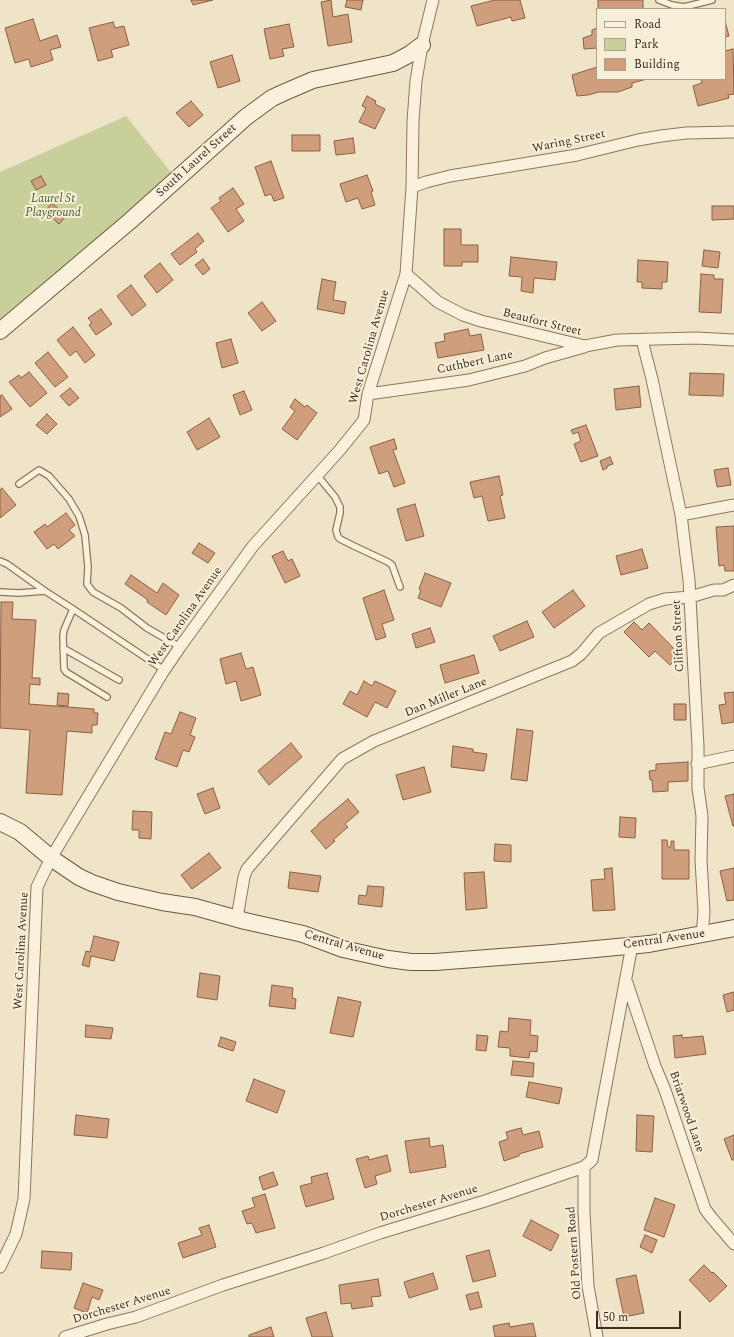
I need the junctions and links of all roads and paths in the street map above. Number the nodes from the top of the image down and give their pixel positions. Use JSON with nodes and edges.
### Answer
{"nodes":[{"id":1,"x":433,"y":0,"type":"edge"},
{"id":2,"x":659,"y":0,"type":"edge"},
{"id":3,"x":712,"y":0,"type":"edge"},
{"id":4,"x":422,"y":45,"type":"junction"},
{"id":5,"x":734,"y":132,"type":"edge"},
{"id":6,"x":412,"y":187,"type":"junction"},
{"id":7,"x":406,"y":274,"type":"junction"},
{"id":8,"x":0,"y":331,"type":"edge"},
{"id":9,"x":642,"y":340,"type":"junction"},
{"id":10,"x":734,"y":340,"type":"edge"},
{"id":11,"x":585,"y":346,"type":"junction"},
{"id":12,"x":368,"y":394,"type":"junction"},
{"id":13,"x":317,"y":475,"type":"junction"},
{"id":14,"x":19,"y":484,"type":"dead end"},
{"id":15,"x":734,"y":504,"type":"edge"},
{"id":16,"x":682,"y":515,"type":"junction"},
{"id":17,"x":0,"y":561,"type":"edge"},
{"id":18,"x":734,"y":586,"type":"edge"},
{"id":19,"x":400,"y":587,"type":"dead end"},
{"id":20,"x":45,"y":591,"type":"junction"},
{"id":21,"x":0,"y":592,"type":"edge"},
{"id":22,"x":690,"y":597,"type":"junction"},
{"id":23,"x":73,"y":609,"type":"junction"},
{"id":24,"x":180,"y":647,"type":"junction"},
{"id":25,"x":63,"y":648,"type":"junction"},
{"id":26,"x":164,"y":670,"type":"junction"},
{"id":27,"x":119,"y":680,"type":"dead end"},
{"id":28,"x":106,"y":697,"type":"dead end"},
{"id":29,"x":734,"y":756,"type":"edge"},
{"id":30,"x":697,"y":764,"type":"junction"},
{"id":31,"x":0,"y":822,"type":"edge"},
{"id":32,"x":51,"y":858,"type":"junction"},
{"id":33,"x":237,"y":918,"type":"junction"},
{"id":34,"x":734,"y":928,"type":"edge"},
{"id":35,"x":702,"y":935,"type":"junction"},
{"id":36,"x":632,"y":946,"type":"junction"},
{"id":37,"x":626,"y":981,"type":"junction"},
{"id":38,"x":584,"y":1167,"type":"junction"},
{"id":39,"x":734,"y":1244,"type":"edge"},
{"id":40,"x":0,"y":1267,"type":"edge"},
{"id":41,"x":65,"y":1337,"type":"edge"},
{"id":42,"x":597,"y":1337,"type":"edge"}],
"edges":[{"from":1,"to":4,"type":"street","name":"West Carolina Avenue"},
{"from":2,"to":3,"type":"lane"},
{"from":4,"to":6,"type":"street","name":"West Carolina Avenue"},
{"from":4,"to":8,"type":"street","name":"South Laurel Street"},
{"from":5,"to":6,"type":"street","name":"Waring Street"},
{"from":6,"to":7,"type":"street","name":"West Carolina Avenue"},
{"from":7,"to":11,"type":"street","name":"Beaufort Street"},
{"from":7,"to":12,"type":"street","name":"West Carolina Avenue"},
{"from":9,"to":10,"type":"street","name":"Beaufort Street"},
{"from":9,"to":11,"type":"street","name":"Beaufort Street"},
{"from":9,"to":16,"type":"street","name":"Clifton Street"},
{"from":11,"to":12,"type":"street","name":"Cuthbert Lane"},
{"from":12,"to":13,"type":"street","name":"West Carolina Avenue"},
{"from":13,"to":19,"type":"lane"},
{"from":13,"to":24,"type":"street","name":"West Carolina Avenue"},
{"from":14,"to":24,"type":"lane"},
{"from":15,"to":16,"type":"street"},
{"from":16,"to":22,"type":"street","name":"Clifton Street"},
{"from":17,"to":20,"type":"lane"},
{"from":18,"to":22,"type":"street","name":"Dan Miller Lane"},
{"from":20,"to":21,"type":"lane"},
{"from":20,"to":23,"type":"lane"},
{"from":22,"to":30,"type":"street","name":"Clifton Street"},
{"from":22,"to":33,"type":"street","name":"Dan Miller Lane"},
{"from":23,"to":25,"type":"lane"},
{"from":23,"to":26,"type":"lane"},
{"from":24,"to":26,"type":"street","name":"West Carolina Avenue"},
{"from":25,"to":27,"type":"lane"},
{"from":25,"to":28,"type":"lane"},
{"from":26,"to":32,"type":"street","name":"West Carolina Avenue"},
{"from":29,"to":30,"type":"street"},
{"from":30,"to":35,"type":"street","name":"Clifton Street"},
{"from":31,"to":32,"type":"street","name":"Central Avenue"},
{"from":32,"to":33,"type":"street","name":"Central Avenue"},
{"from":32,"to":40,"type":"street","name":"West Carolina Avenue"},
{"from":33,"to":36,"type":"street","name":"Central Avenue"},
{"from":34,"to":35,"type":"street","name":"Central Avenue"},
{"from":35,"to":36,"type":"street","name":"Central Avenue"},
{"from":36,"to":37,"type":"street"},
{"from":37,"to":38,"type":"street"},
{"from":37,"to":39,"type":"street","name":"Briarwood Lane"},
{"from":38,"to":41,"type":"street","name":"Dorchester Avenue"},
{"from":38,"to":42,"type":"street","name":"Old Postern Road"}]}
